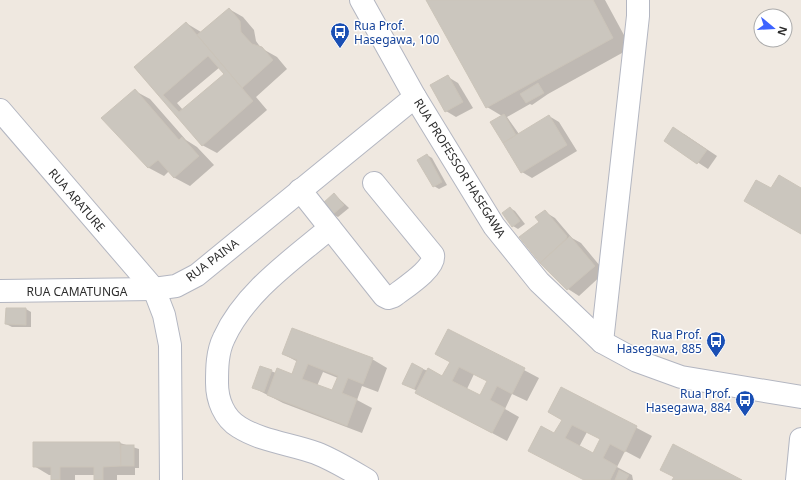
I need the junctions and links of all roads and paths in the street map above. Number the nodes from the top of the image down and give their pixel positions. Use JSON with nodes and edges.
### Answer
{"nodes":[{"id":1,"x":361,"y":0,"type":"edge"},
{"id":2,"x":638,"y":0,"type":"edge"},
{"id":3,"x":415,"y":96,"type":"junction"},
{"id":4,"x":0,"y":110,"type":"edge"},
{"id":5,"x":374,"y":183,"type":"dead end"},
{"id":6,"x":300,"y":190,"type":"junction"},
{"id":7,"x":330,"y":228,"type":"junction"},
{"id":8,"x":154,"y":289,"type":"junction"},
{"id":9,"x":0,"y":291,"type":"edge"},
{"id":10,"x":602,"y":342,"type":"junction"},
{"id":11,"x":801,"y":397,"type":"edge"},
{"id":12,"x":801,"y":439,"type":"edge"},
{"id":13,"x":171,"y":480,"type":"edge"},
{"id":14,"x":367,"y":480,"type":"edge"},
{"id":15,"x":797,"y":480,"type":"edge"}],
"edges":[{"from":1,"to":3,"type":"street","name":"RUA PROFESSOR HASEGAWA"},
{"from":2,"to":10,"type":"street"},
{"from":3,"to":6,"type":"street","name":"RUA PAINA"},
{"from":3,"to":10,"type":"street","name":"RUA PROFESSOR HASEGAWA"},
{"from":4,"to":8,"type":"street","name":"RUA ARATURE"},
{"from":5,"to":7,"type":"street"},
{"from":6,"to":7,"type":"street"},
{"from":6,"to":8,"type":"street","name":"RUA PAINA"},
{"from":7,"to":14,"type":"street"},
{"from":8,"to":9,"type":"street","name":"RUA CAMATUNGA"},
{"from":8,"to":13,"type":"street"},
{"from":10,"to":11,"type":"street","name":"RUA PROFESSOR HASEGAWA"},
{"from":12,"to":15,"type":"street"}]}
